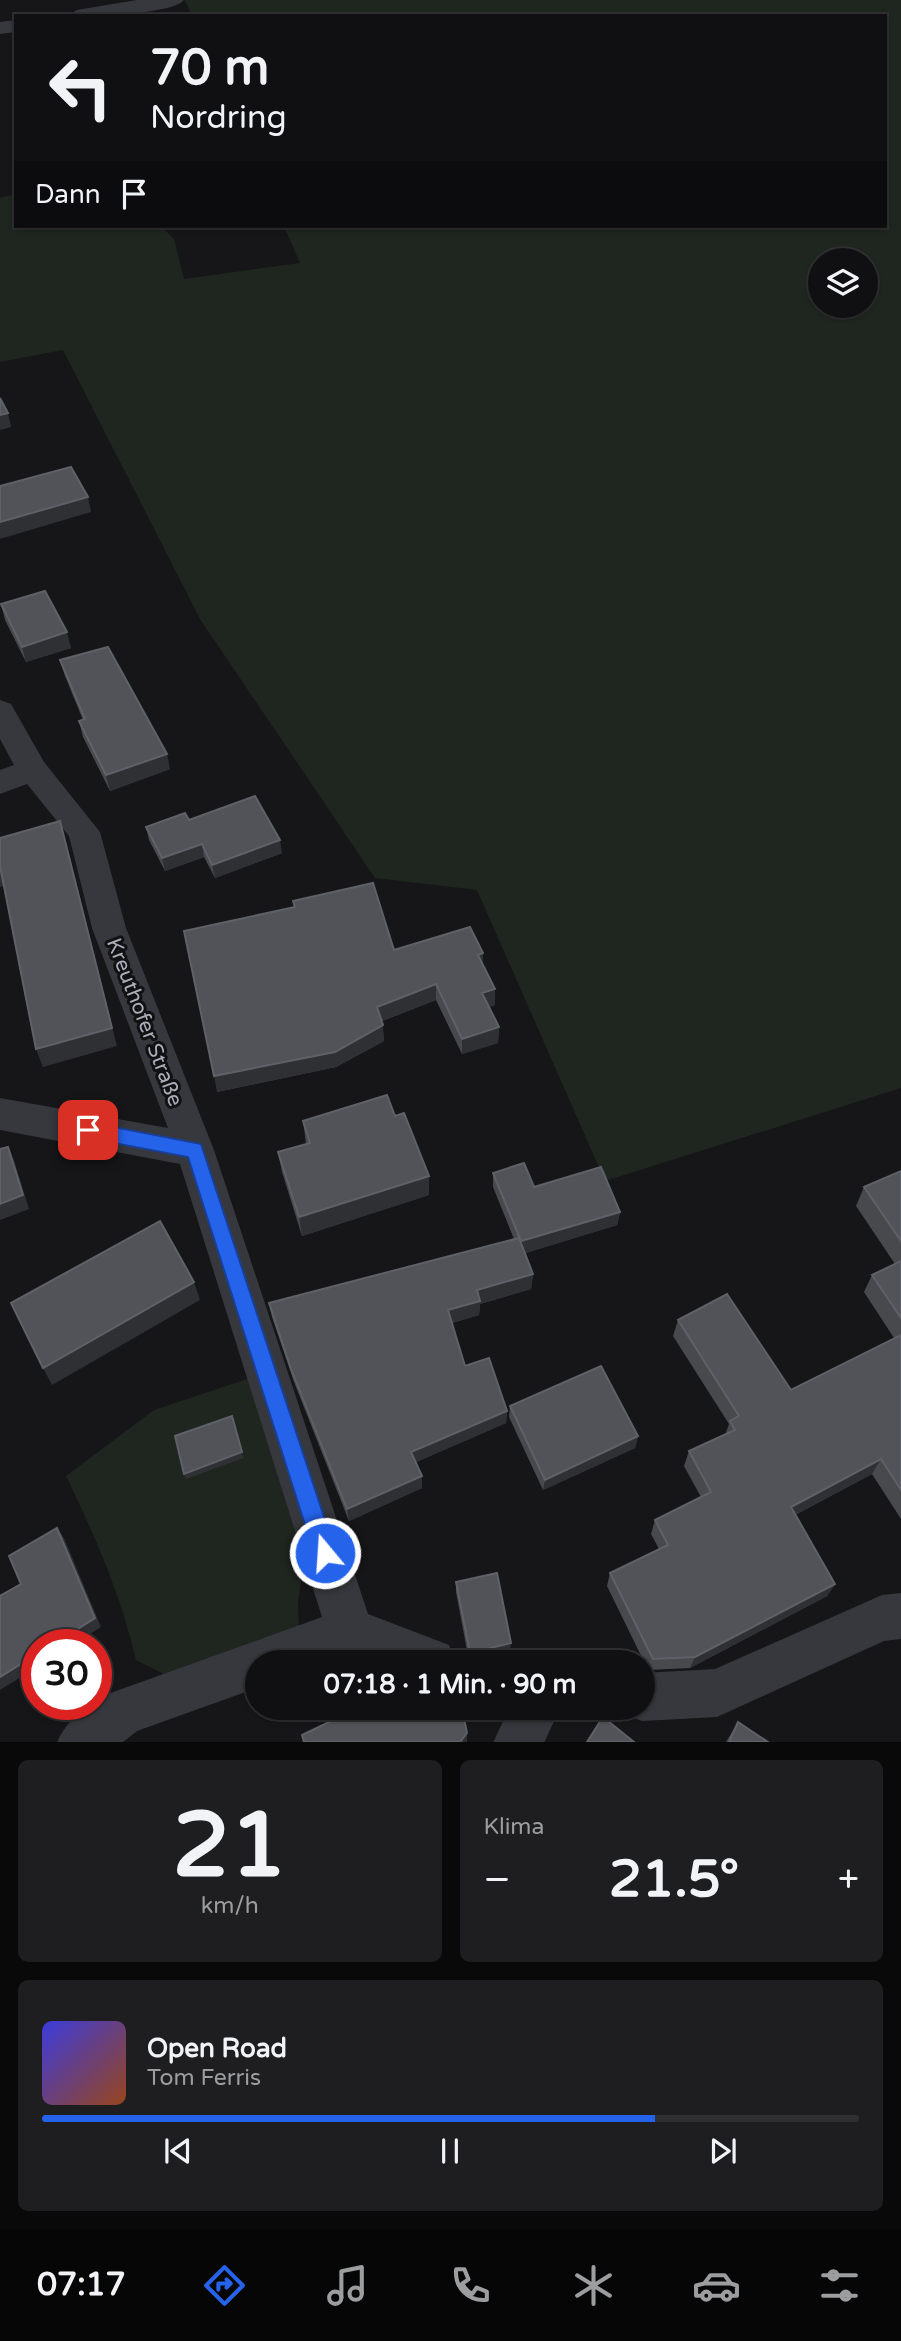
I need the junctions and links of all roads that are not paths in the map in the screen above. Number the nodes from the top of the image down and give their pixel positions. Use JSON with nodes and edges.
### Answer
{"nodes":[{"id":1,"x":174,"y":0,"type":"edge"},
{"id":2,"x":89,"y":14,"type":"edge"},
{"id":3,"x":0,"y":711,"type":"edge"},
{"id":4,"x":33,"y":769,"type":"junction"},
{"id":5,"x":0,"y":782,"type":"edge"},
{"id":6,"x":0,"y":1114,"type":"edge"},
{"id":7,"x":195,"y":1150,"type":"junction"},
{"id":8,"x":901,"y":1616,"type":"edge"},
{"id":9,"x":350,"y":1631,"type":"junction"},
{"id":10,"x":297,"y":1650,"type":"edge"},
{"id":11,"x":400,"y":1650,"type":"edge"},
{"id":12,"x":245,"y":1668,"type":"edge"},
{"id":13,"x":655,"y":1696,"type":"edge"},
{"id":14,"x":529,"y":1720,"type":"edge"},
{"id":15,"x":80,"y":1742,"type":"edge"},
{"id":16,"x":517,"y":1742,"type":"edge"}],
"edges":[{"from":1,"to":2,"type":"street"},
{"from":3,"to":4,"type":"street","name":"Kreuthofer Straße"},
{"from":4,"to":5,"type":"street"},
{"from":4,"to":7,"type":"street","name":"Kreuthofer Straße"},
{"from":6,"to":7,"type":"street"},
{"from":7,"to":9,"type":"street","name":"Kreuthofer Straße"},
{"from":8,"to":13,"type":"street"},
{"from":9,"to":10,"type":"street"},
{"from":9,"to":11,"type":"street"},
{"from":12,"to":15,"type":"street"},
{"from":14,"to":16,"type":"street"}]}
